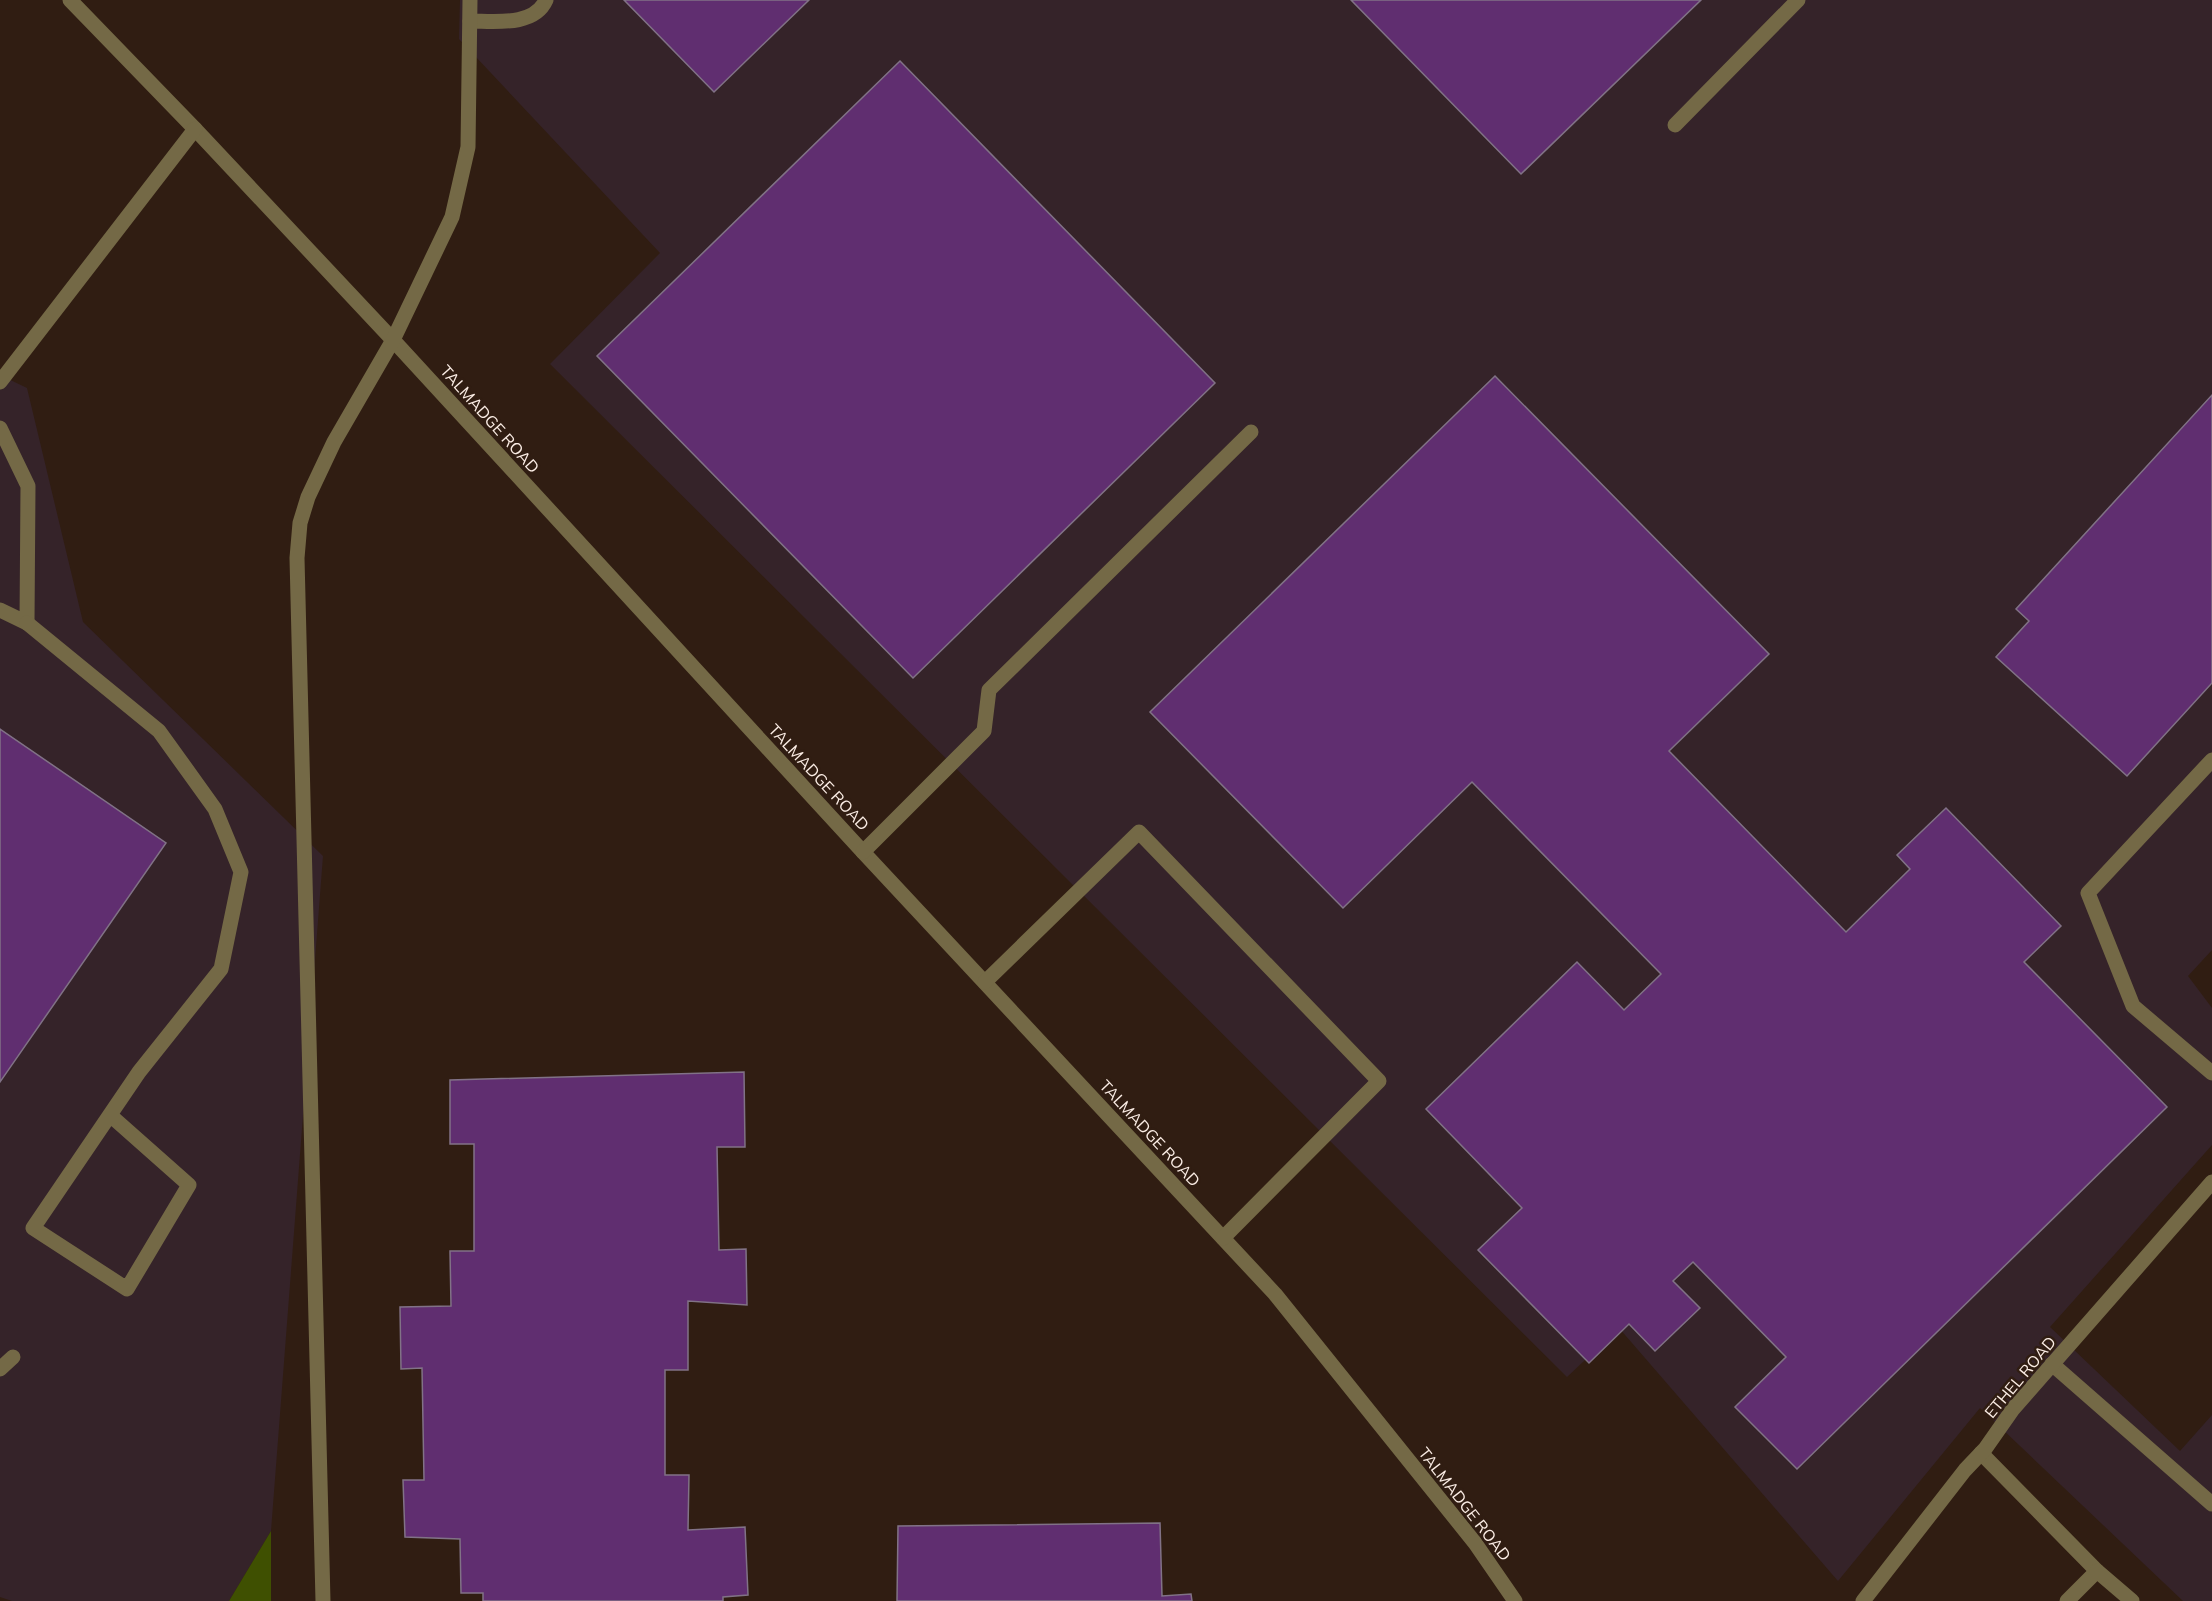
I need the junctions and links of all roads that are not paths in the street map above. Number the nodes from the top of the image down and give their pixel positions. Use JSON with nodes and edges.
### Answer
{"nodes":[{"id":1,"x":70,"y":0,"type":"edge"},
{"id":2,"x":470,"y":0,"type":"edge"},
{"id":3,"x":546,"y":0,"type":"edge"},
{"id":4,"x":1798,"y":0,"type":"edge"},
{"id":5,"x":470,"y":21,"type":"junction"},
{"id":6,"x":1675,"y":125,"type":"dead end"},
{"id":7,"x":195,"y":129,"type":"junction"},
{"id":8,"x":393,"y":340,"type":"junction"},
{"id":9,"x":0,"y":382,"type":"edge"},
{"id":10,"x":0,"y":428,"type":"edge"},
{"id":11,"x":1251,"y":432,"type":"dead end"},
{"id":12,"x":4,"y":449,"type":"edge"},
{"id":13,"x":0,"y":610,"type":"edge"},
{"id":14,"x":27,"y":623,"type":"junction"},
{"id":15,"x":2212,"y":760,"type":"edge"},
{"id":16,"x":863,"y":852,"type":"junction"},
{"id":17,"x":985,"y":982,"type":"junction"},
{"id":18,"x":2212,"y":1073,"type":"edge"},
{"id":19,"x":110,"y":1115,"type":"junction"},
{"id":20,"x":2212,"y":1182,"type":"edge"},
{"id":21,"x":1223,"y":1238,"type":"junction"},
{"id":22,"x":13,"y":1357,"type":"dead end"},
{"id":23,"x":2052,"y":1364,"type":"junction"},
{"id":24,"x":0,"y":1369,"type":"edge"},
{"id":25,"x":1981,"y":1453,"type":"junction"},
{"id":26,"x":2212,"y":1504,"type":"edge"},
{"id":27,"x":2097,"y":1571,"type":"junction"},
{"id":28,"x":1513,"y":1598,"type":"edge"},
{"id":29,"x":323,"y":1601,"type":"edge"},
{"id":30,"x":1527,"y":1601,"type":"edge"},
{"id":31,"x":1863,"y":1601,"type":"edge"},
{"id":32,"x":2067,"y":1601,"type":"edge"},
{"id":33,"x":2132,"y":1601,"type":"edge"}],
"edges":[{"from":1,"to":7,"type":"street","name":"TALMADGE ROAD"},
{"from":2,"to":5,"type":"street"},
{"from":3,"to":5,"type":"street"},
{"from":4,"to":6,"type":"street"},
{"from":5,"to":8,"type":"street"},
{"from":7,"to":8,"type":"street","name":"TALMADGE ROAD"},
{"from":7,"to":9,"type":"street"},
{"from":8,"to":16,"type":"street","name":"TALMADGE ROAD"},
{"from":8,"to":29,"type":"street"},
{"from":10,"to":12,"type":"street"},
{"from":11,"to":16,"type":"street"},
{"from":12,"to":14,"type":"street"},
{"from":13,"to":14,"type":"street"},
{"from":14,"to":19,"type":"street"},
{"from":15,"to":18,"type":"street"},
{"from":16,"to":17,"type":"street","name":"TALMADGE ROAD"},
{"from":17,"to":21,"type":"street","name":"TALMADGE ROAD"},
{"from":17,"to":21,"type":"street"},
{"from":19,"to":19,"type":"street"},
{"from":20,"to":23,"type":"street","name":"ETHEL ROAD"},
{"from":21,"to":28,"type":"street","name":"TALMADGE ROAD"},
{"from":22,"to":24,"type":"street"},
{"from":23,"to":25,"type":"street","name":"ETHEL ROAD"},
{"from":23,"to":26,"type":"street"},
{"from":25,"to":27,"type":"street"},
{"from":25,"to":31,"type":"street","name":"ETHEL ROAD"},
{"from":27,"to":32,"type":"street"},
{"from":27,"to":33,"type":"street"},
{"from":28,"to":30,"type":"street"}]}
